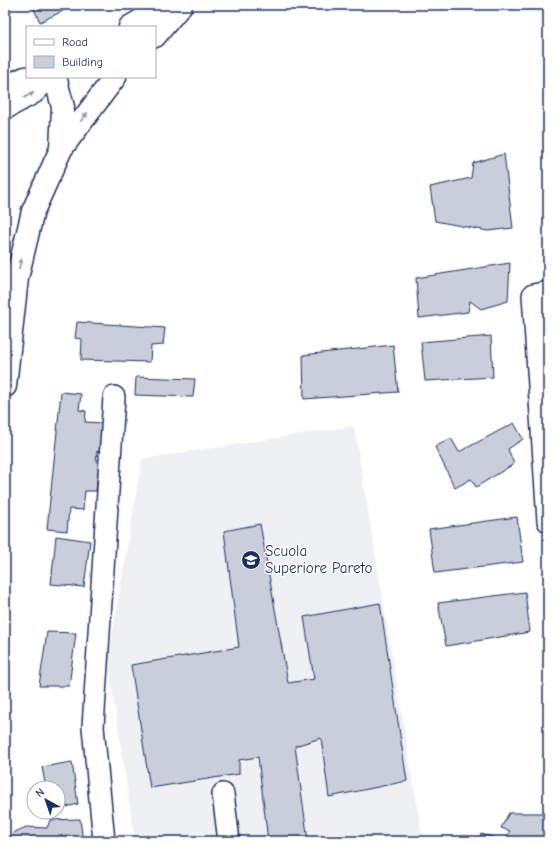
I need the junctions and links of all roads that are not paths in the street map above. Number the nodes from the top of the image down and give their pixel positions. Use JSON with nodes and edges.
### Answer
{"nodes":[{"id":1,"x":167,"y":5,"type":"edge"},
{"id":2,"x":181,"y":5,"type":"edge"},
{"id":3,"x":132,"y":26,"type":"edge"},
{"id":4,"x":156,"y":35,"type":"edge"},
{"id":5,"x":26,"y":78,"type":"edge"},
{"id":6,"x":48,"y":78,"type":"edge"},
{"id":7,"x":55,"y":78,"type":"edge"},
{"id":8,"x":114,"y":78,"type":"edge"},
{"id":9,"x":5,"y":87,"type":"edge"},
{"id":10,"x":5,"y":108,"type":"edge"},
{"id":11,"x":61,"y":149,"type":"junction"},
{"id":12,"x":548,"y":292,"type":"edge"},
{"id":13,"x":5,"y":386,"type":"edge"},
{"id":14,"x":114,"y":397,"type":"dead end"},
{"id":15,"x":548,"y":521,"type":"edge"},
{"id":16,"x":223,"y":794,"type":"dead end"},
{"id":17,"x":104,"y":841,"type":"edge"},
{"id":18,"x":229,"y":841,"type":"edge"}],
"edges":[{"from":1,"to":3,"type":"street"},
{"from":2,"to":4,"type":"street"},
{"from":5,"to":9,"type":"street"},
{"from":10,"to":6,"type":"street","one_way":true},
{"from":7,"to":11,"type":"street"},
{"from":11,"to":8,"type":"street","one_way":true},
{"from":13,"to":11,"type":"street","one_way":true},
{"from":12,"to":15,"type":"street"},
{"from":14,"to":17,"type":"street"},
{"from":16,"to":18,"type":"street"}]}
